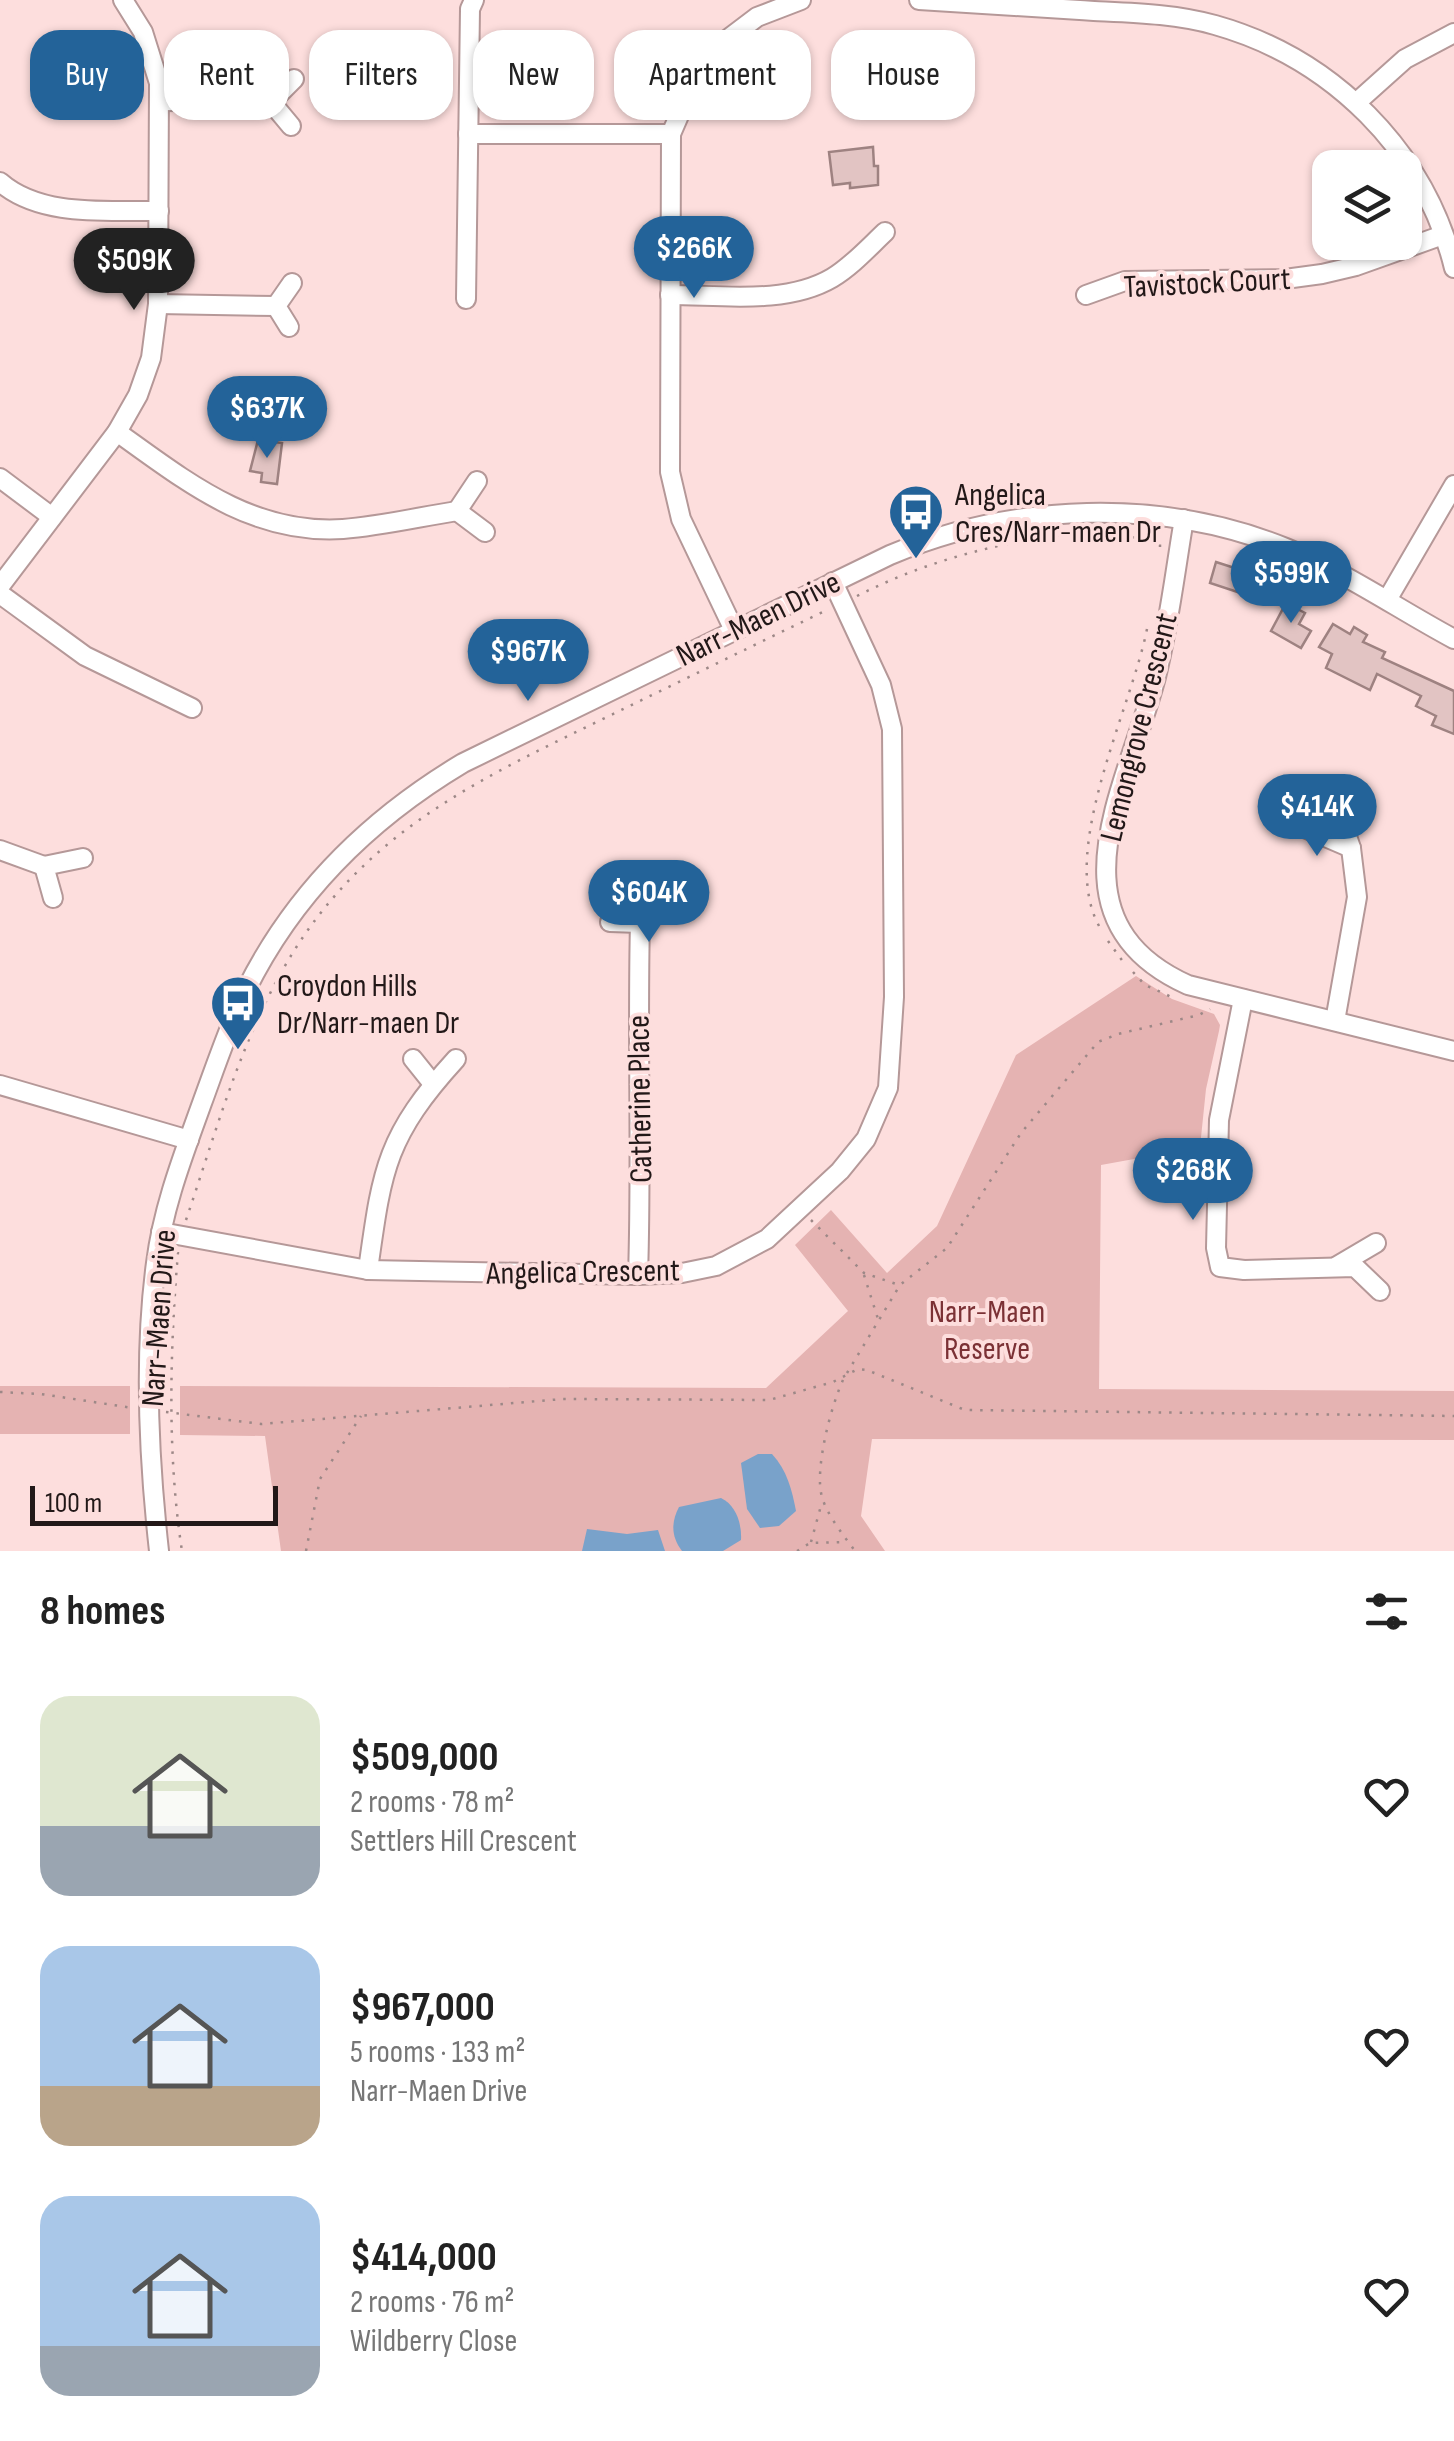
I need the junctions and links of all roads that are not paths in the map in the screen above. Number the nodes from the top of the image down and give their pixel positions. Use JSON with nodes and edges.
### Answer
{"nodes":[{"id":1,"x":123,"y":0,"type":"edge"},
{"id":2,"x":474,"y":0,"type":"edge"},
{"id":3,"x":801,"y":0,"type":"edge"},
{"id":4,"x":919,"y":0,"type":"edge"},
{"id":5,"x":1454,"y":33,"type":"edge"},
{"id":6,"x":294,"y":79,"type":"dead end"},
{"id":7,"x":289,"y":84,"type":"edge"},
{"id":8,"x":159,"y":101,"type":"junction"},
{"id":9,"x":164,"y":101,"type":"edge"},
{"id":10,"x":1356,"y":102,"type":"junction"},
{"id":11,"x":286,"y":120,"type":"edge"},
{"id":12,"x":291,"y":126,"type":"dead end"},
{"id":13,"x":468,"y":134,"type":"junction"},
{"id":14,"x":671,"y":134,"type":"junction"},
{"id":15,"x":0,"y":182,"type":"edge"},
{"id":16,"x":159,"y":211,"type":"junction"},
{"id":17,"x":885,"y":232,"type":"dead end"},
{"id":18,"x":1444,"y":235,"type":"junction"},
{"id":19,"x":1454,"y":268,"type":"edge"},
{"id":20,"x":292,"y":283,"type":"dead end"},
{"id":21,"x":670,"y":295,"type":"junction"},
{"id":22,"x":1086,"y":295,"type":"dead end"},
{"id":23,"x":466,"y":299,"type":"dead end"},
{"id":24,"x":158,"y":304,"type":"junction"},
{"id":25,"x":276,"y":306,"type":"junction"},
{"id":26,"x":289,"y":327,"type":"dead end"},
{"id":27,"x":117,"y":432,"type":"junction"},
{"id":28,"x":0,"y":478,"type":"edge"},
{"id":29,"x":477,"y":481,"type":"dead end"},
{"id":30,"x":1454,"y":485,"type":"edge"},
{"id":31,"x":457,"y":511,"type":"junction"},
{"id":32,"x":52,"y":518,"type":"junction"},
{"id":33,"x":1184,"y":519,"type":"junction"},
{"id":34,"x":485,"y":532,"type":"dead end"},
{"id":35,"x":833,"y":582,"type":"junction"},
{"id":36,"x":0,"y":586,"type":"edge"},
{"id":37,"x":0,"y":594,"type":"edge"},
{"id":38,"x":1387,"y":600,"type":"junction"},
{"id":39,"x":734,"y":630,"type":"junction"},
{"id":40,"x":1454,"y":639,"type":"edge"},
{"id":41,"x":192,"y":708,"type":"dead end"},
{"id":42,"x":1339,"y":813,"type":"dead end"},
{"id":43,"x":1302,"y":827,"type":"dead end"},
{"id":44,"x":1350,"y":848,"type":"junction"},
{"id":45,"x":0,"y":850,"type":"edge"},
{"id":46,"x":83,"y":858,"type":"dead end"},
{"id":47,"x":44,"y":866,"type":"junction"},
{"id":48,"x":54,"y":898,"type":"dead end"},
{"id":49,"x":662,"y":902,"type":"dead end"},
{"id":50,"x":610,"y":922,"type":"dead end"},
{"id":51,"x":640,"y":923,"type":"junction"},
{"id":52,"x":1243,"y":999,"type":"junction"},
{"id":53,"x":1335,"y":1021,"type":"junction"},
{"id":54,"x":1454,"y":1051,"type":"edge"},
{"id":55,"x":413,"y":1059,"type":"dead end"},
{"id":56,"x":456,"y":1059,"type":"dead end"},
{"id":57,"x":433,"y":1084,"type":"junction"},
{"id":58,"x":0,"y":1085,"type":"edge"},
{"id":59,"x":188,"y":1140,"type":"junction"},
{"id":60,"x":161,"y":1232,"type":"junction"},
{"id":61,"x":1376,"y":1243,"type":"dead end"},
{"id":62,"x":1337,"y":1266,"type":"junction"},
{"id":63,"x":368,"y":1270,"type":"junction"},
{"id":64,"x":638,"y":1275,"type":"junction"},
{"id":65,"x":1380,"y":1290,"type":"dead end"},
{"id":66,"x":160,"y":1551,"type":"edge"}],
"edges":[{"from":1,"to":8,"type":"street"},
{"from":2,"to":13,"type":"street"},
{"from":3,"to":14,"type":"street"},
{"from":4,"to":10,"type":"street"},
{"from":5,"to":10,"type":"street"},
{"from":6,"to":7,"type":"street"},
{"from":8,"to":9,"type":"street"},
{"from":8,"to":16,"type":"street"},
{"from":10,"to":18,"type":"street"},
{"from":11,"to":12,"type":"street"},
{"from":13,"to":14,"type":"street"},
{"from":13,"to":23,"type":"street"},
{"from":14,"to":21,"type":"street"},
{"from":15,"to":16,"type":"street"},
{"from":16,"to":24,"type":"street"},
{"from":17,"to":21,"type":"street"},
{"from":18,"to":19,"type":"street"},
{"from":18,"to":22,"type":"street","name":"Tavistock Court"},
{"from":20,"to":25,"type":"street"},
{"from":21,"to":39,"type":"street"},
{"from":24,"to":25,"type":"street"},
{"from":24,"to":27,"type":"street"},
{"from":25,"to":26,"type":"street"},
{"from":27,"to":31,"type":"street"},
{"from":27,"to":32,"type":"street"},
{"from":28,"to":32,"type":"street"},
{"from":29,"to":31,"type":"street"},
{"from":30,"to":38,"type":"street"},
{"from":31,"to":34,"type":"street"},
{"from":32,"to":36,"type":"street"},
{"from":33,"to":35,"type":"street","name":"Narr-Maen Drive"},
{"from":33,"to":38,"type":"street","name":"Narr-Maen Drive"},
{"from":33,"to":52,"type":"street","name":"Lemongrove Crescent"},
{"from":35,"to":39,"type":"street","name":"Narr-Maen Drive"},
{"from":35,"to":64,"type":"street","name":"Angelica Crescent"},
{"from":37,"to":41,"type":"street"},
{"from":38,"to":40,"type":"street","name":"Narr-Maen Drive"},
{"from":39,"to":59,"type":"street","name":"Narr-Maen Drive"},
{"from":42,"to":44,"type":"street"},
{"from":43,"to":44,"type":"street"},
{"from":44,"to":53,"type":"street"},
{"from":45,"to":47,"type":"street"},
{"from":46,"to":47,"type":"street"},
{"from":47,"to":48,"type":"street"},
{"from":49,"to":51,"type":"street"},
{"from":50,"to":51,"type":"street"},
{"from":51,"to":64,"type":"street","name":"Catherine Place"},
{"from":52,"to":53,"type":"street","name":"Lemongrove Crescent"},
{"from":52,"to":62,"type":"street"},
{"from":53,"to":54,"type":"street","name":"Lemongrove Crescent"},
{"from":55,"to":57,"type":"street"},
{"from":56,"to":57,"type":"street"},
{"from":57,"to":63,"type":"street"},
{"from":58,"to":59,"type":"street"},
{"from":59,"to":60,"type":"street","name":"Narr-Maen Drive"},
{"from":60,"to":63,"type":"street","name":"Angelica Crescent"},
{"from":60,"to":66,"type":"street","name":"Narr-Maen Drive"},
{"from":61,"to":62,"type":"street"},
{"from":62,"to":65,"type":"street"},
{"from":63,"to":64,"type":"street","name":"Angelica Crescent"}]}
